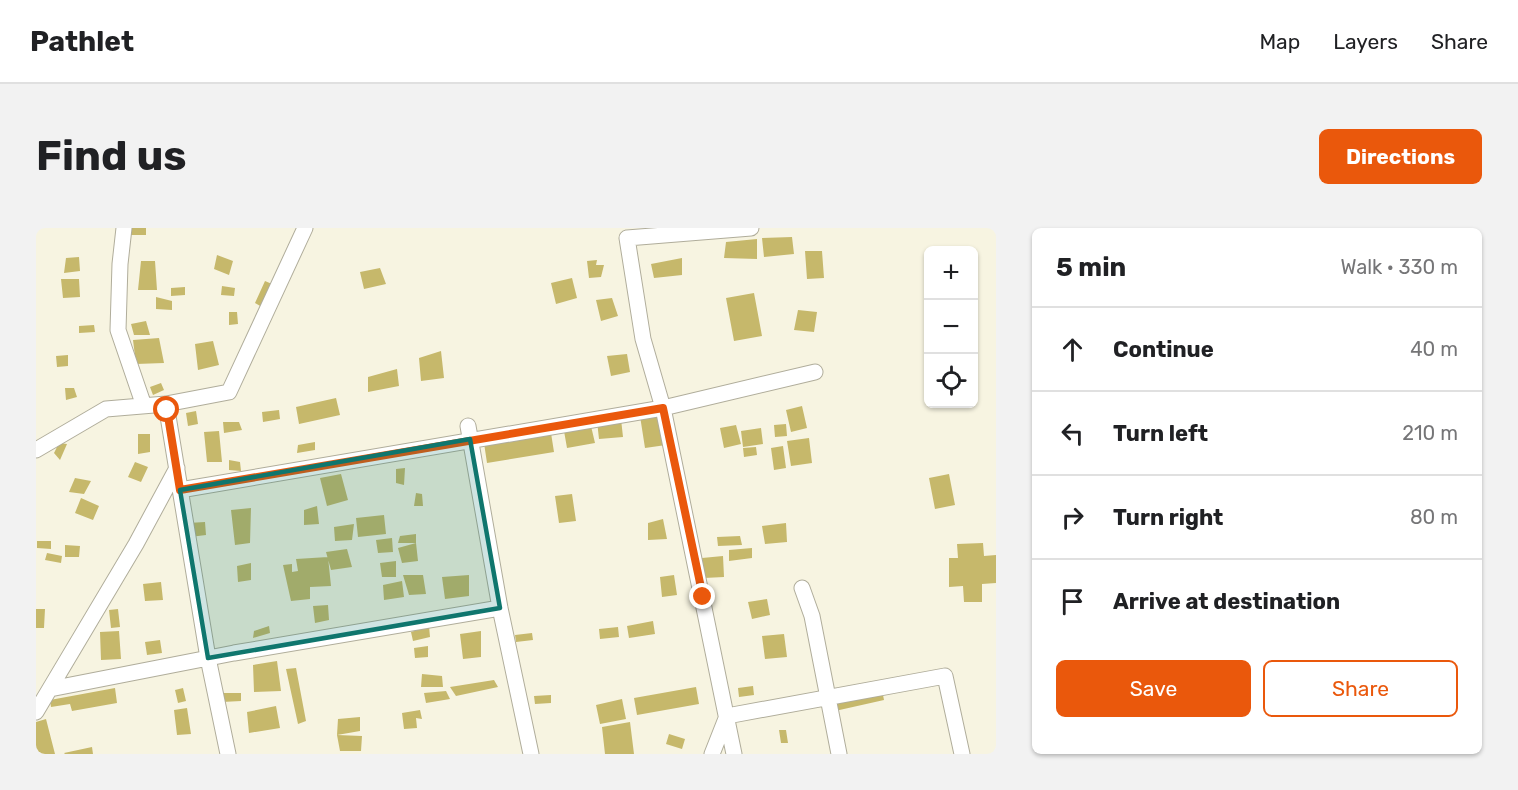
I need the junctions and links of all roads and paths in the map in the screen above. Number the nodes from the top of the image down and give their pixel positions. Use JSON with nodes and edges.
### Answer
{"nodes":[{"id":1,"x":124,"y":228,"type":"edge"},
{"id":2,"x":305,"y":228,"type":"edge"},
{"id":3,"x":751,"y":228,"type":"edge"},
{"id":4,"x":816,"y":372,"type":"dead end"},
{"id":5,"x":166,"y":404,"type":"junction"},
{"id":6,"x":144,"y":406,"type":"junction"},
{"id":7,"x":663,"y":408,"type":"junction"},
{"id":8,"x":469,"y":433,"type":"junction"},
{"id":9,"x":36,"y":450,"type":"edge"},
{"id":10,"x":177,"y":468,"type":"junction"},
{"id":11,"x":180,"y":490,"type":"junction"},
{"id":12,"x":802,"y":588,"type":"dead end"},
{"id":13,"x":500,"y":608,"type":"junction"},
{"id":14,"x":208,"y":658,"type":"junction"},
{"id":15,"x":50,"y":689,"type":"junction"},
{"id":16,"x":827,"y":697,"type":"junction"},
{"id":17,"x":36,"y":712,"type":"edge"},
{"id":18,"x":727,"y":716,"type":"junction"},
{"id":19,"x":228,"y":754,"type":"edge"},
{"id":20,"x":531,"y":754,"type":"edge"},
{"id":21,"x":712,"y":754,"type":"edge"},
{"id":22,"x":734,"y":754,"type":"edge"},
{"id":23,"x":839,"y":754,"type":"edge"},
{"id":24,"x":962,"y":754,"type":"edge"}],
"edges":[{"from":1,"to":6,"type":"street"},
{"from":2,"to":5,"type":"street"},
{"from":3,"to":7,"type":"street"},
{"from":4,"to":7,"type":"street"},
{"from":5,"to":6,"type":"street"},
{"from":5,"to":10,"type":"street"},
{"from":6,"to":9,"type":"street"},
{"from":7,"to":8,"type":"street"},
{"from":7,"to":18,"type":"street"},
{"from":8,"to":11,"type":"street"},
{"from":8,"to":13,"type":"street"},
{"from":10,"to":11,"type":"street"},
{"from":10,"to":15,"type":"street"},
{"from":11,"to":14,"type":"street"},
{"from":12,"to":16,"type":"street"},
{"from":13,"to":14,"type":"street"},
{"from":13,"to":20,"type":"street"},
{"from":14,"to":15,"type":"street"},
{"from":14,"to":19,"type":"street"},
{"from":15,"to":17,"type":"street"},
{"from":16,"to":18,"type":"street"},
{"from":16,"to":23,"type":"street"},
{"from":16,"to":24,"type":"street"},
{"from":18,"to":21,"type":"street"},
{"from":18,"to":22,"type":"street"}]}
